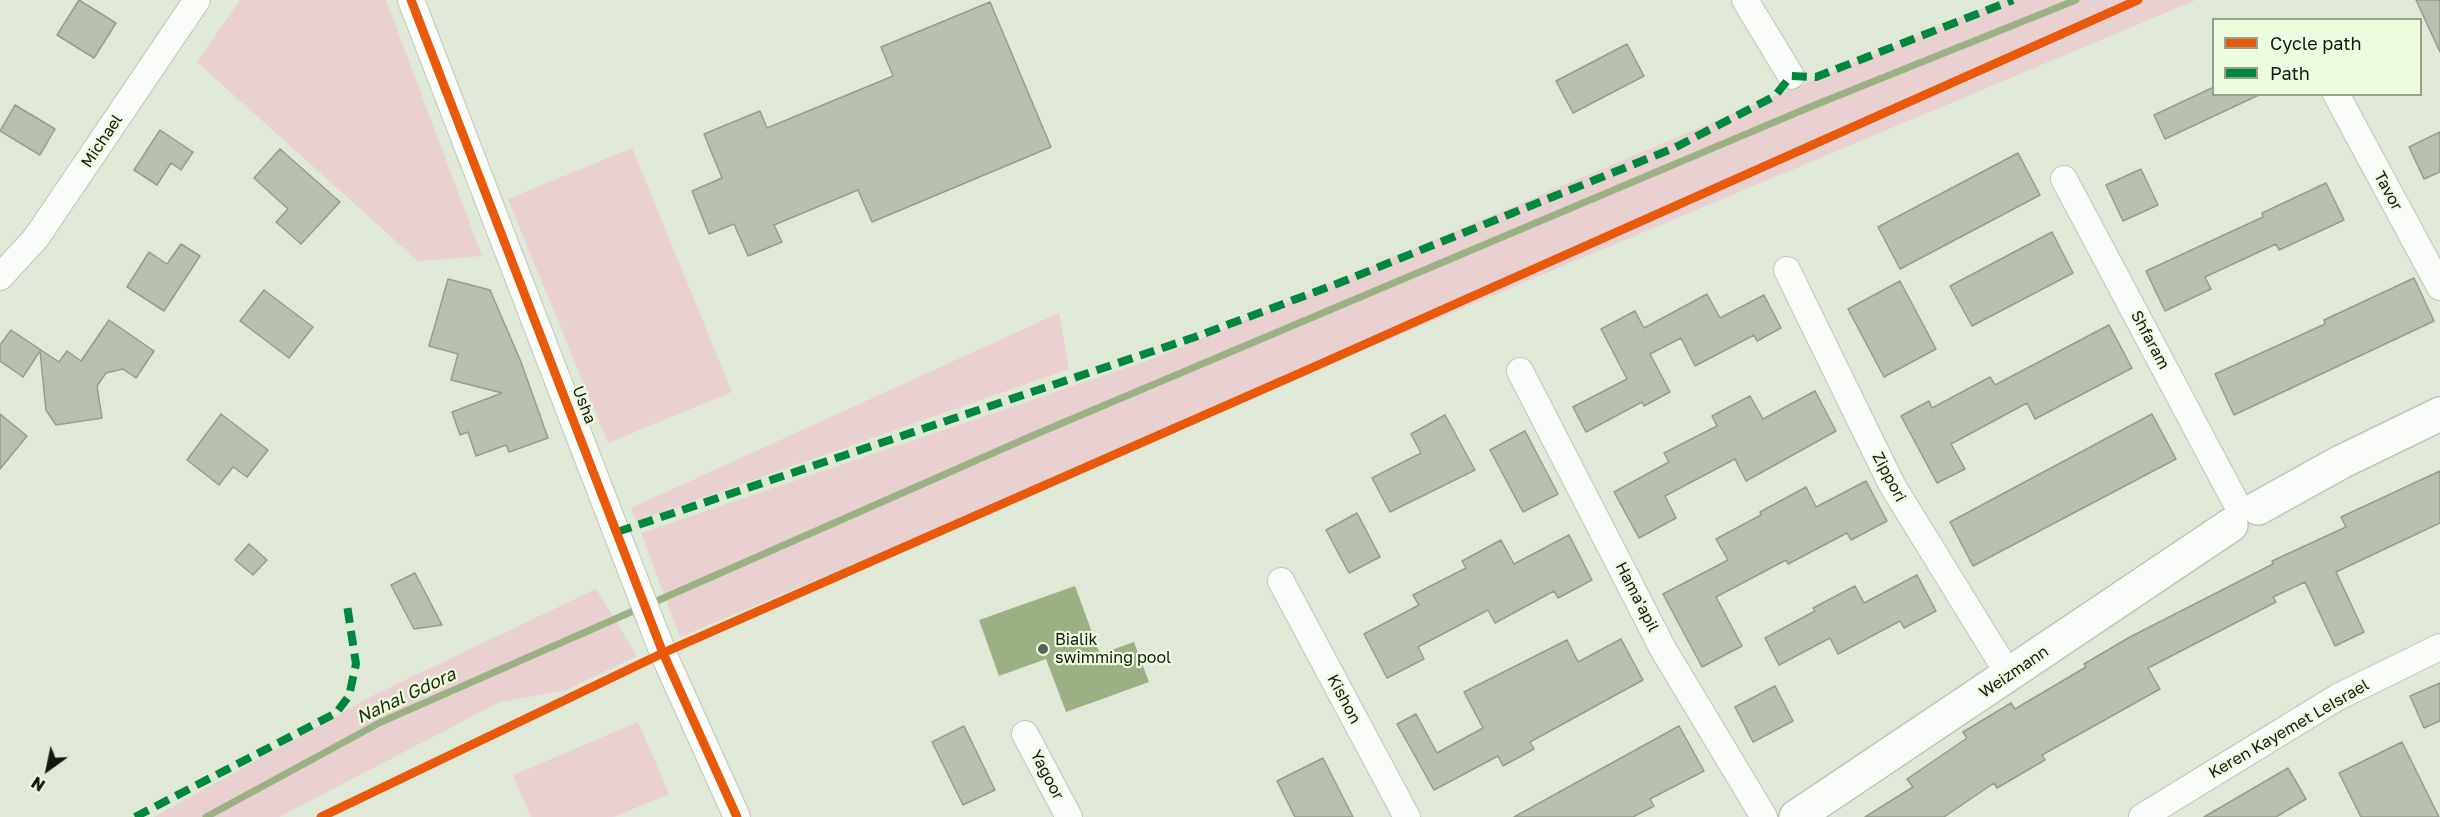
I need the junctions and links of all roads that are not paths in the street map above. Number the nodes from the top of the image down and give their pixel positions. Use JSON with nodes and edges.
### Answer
{"nodes":[{"id":1,"x":197,"y":0,"type":"edge"},
{"id":2,"x":411,"y":0,"type":"edge"},
{"id":3,"x":1745,"y":0,"type":"edge"},
{"id":4,"x":1791,"y":76,"type":"dead end"},
{"id":5,"x":2337,"y":96,"type":"edge"},
{"id":6,"x":2064,"y":179,"type":"dead end"},
{"id":7,"x":1787,"y":270,"type":"dead end"},
{"id":8,"x":0,"y":277,"type":"edge"},
{"id":9,"x":2440,"y":287,"type":"edge"},
{"id":10,"x":1520,"y":371,"type":"dead end"},
{"id":11,"x":2440,"y":414,"type":"edge"},
{"id":12,"x":2241,"y":511,"type":"junction"},
{"id":13,"x":1281,"y":581,"type":"dead end"},
{"id":14,"x":2440,"y":647,"type":"edge"},
{"id":15,"x":2009,"y":675,"type":"junction"},
{"id":16,"x":1025,"y":734,"type":"dead end"},
{"id":17,"x":737,"y":817,"type":"edge"},
{"id":18,"x":1069,"y":817,"type":"edge"},
{"id":19,"x":1407,"y":817,"type":"edge"},
{"id":20,"x":1764,"y":817,"type":"edge"},
{"id":21,"x":1796,"y":817,"type":"edge"},
{"id":22,"x":2142,"y":817,"type":"edge"}],
"edges":[{"from":1,"to":8,"type":"street","name":"Michael"},
{"from":2,"to":17,"type":"street","name":"Usha"},
{"from":3,"to":4,"type":"street"},
{"from":5,"to":9,"type":"street","name":"Tavor"},
{"from":6,"to":12,"type":"street","name":"Shfaram"},
{"from":7,"to":15,"type":"street","name":"Zippori"},
{"from":10,"to":20,"type":"street","name":"Hama'apil"},
{"from":11,"to":12,"type":"street","name":"Weizmann"},
{"from":12,"to":15,"type":"street","name":"Weizmann"},
{"from":13,"to":19,"type":"street","name":"Kishon"},
{"from":14,"to":22,"type":"street","name":"Keren Kayemet LeIsrael"},
{"from":15,"to":21,"type":"street","name":"Weizmann"},
{"from":16,"to":18,"type":"street","name":"Yagoor"}]}
